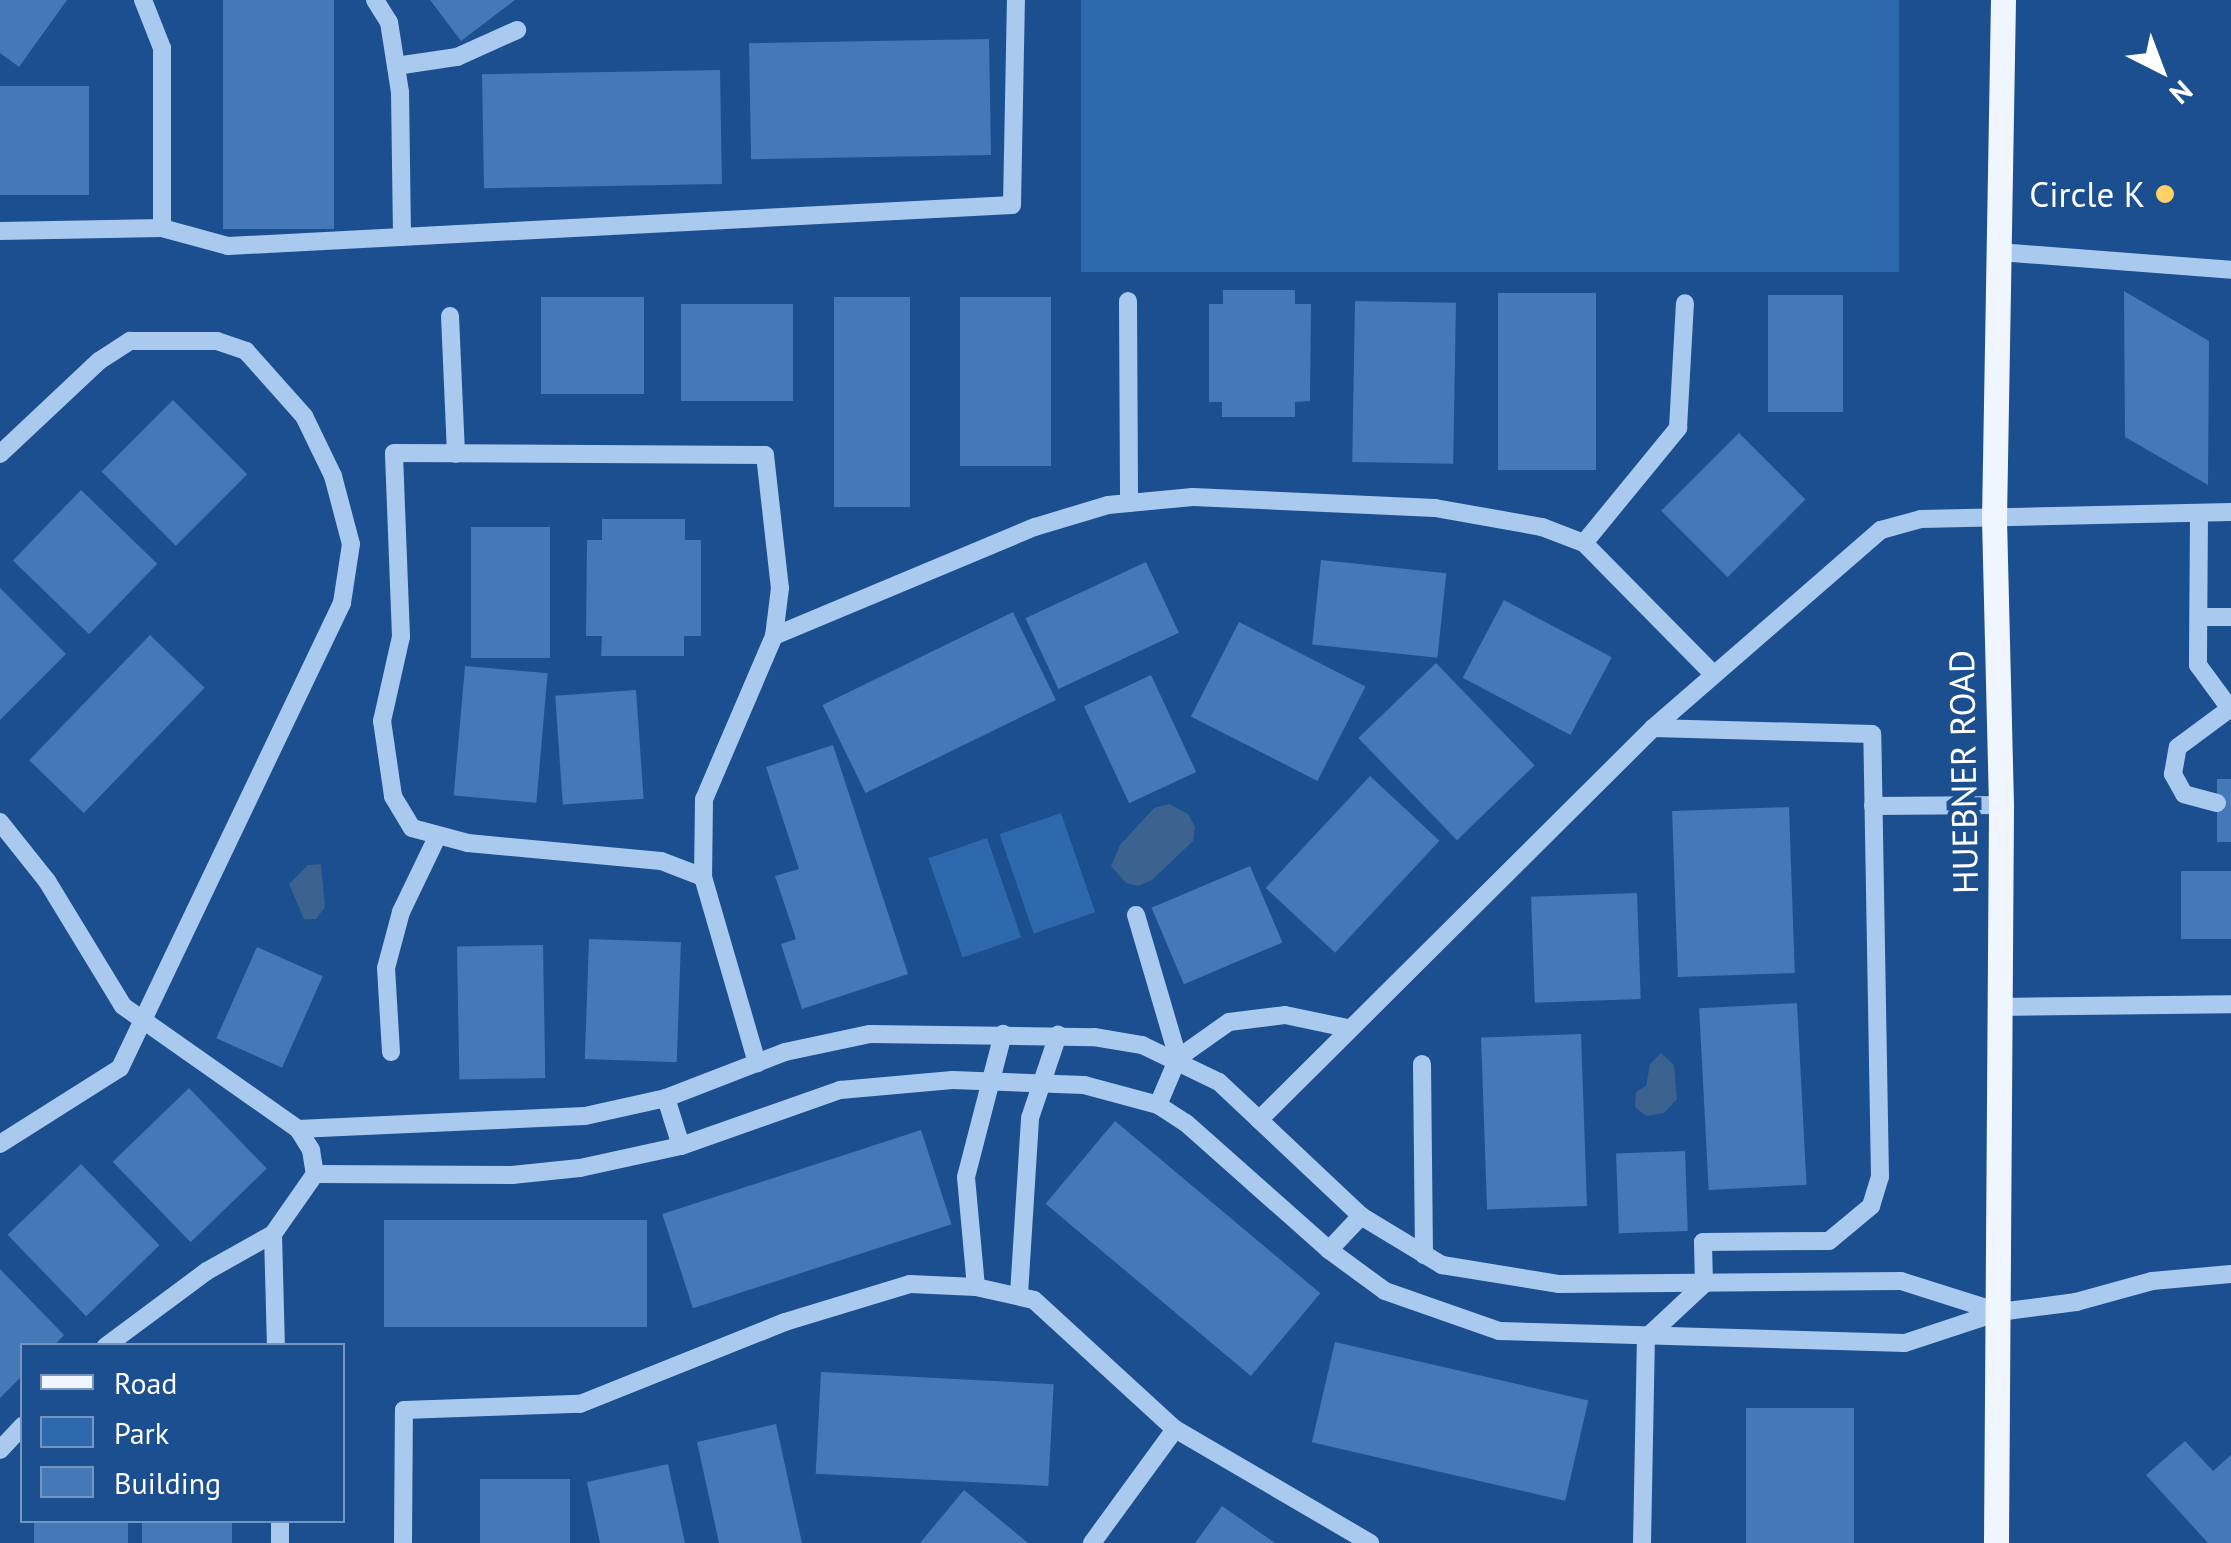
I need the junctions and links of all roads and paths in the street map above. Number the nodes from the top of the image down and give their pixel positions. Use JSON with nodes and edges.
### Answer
{"nodes":[{"id":1,"x":143,"y":0,"type":"edge"},
{"id":2,"x":375,"y":0,"type":"edge"},
{"id":3,"x":1016,"y":0,"type":"edge"},
{"id":4,"x":2003,"y":0,"type":"edge"},
{"id":5,"x":517,"y":30,"type":"dead end"},
{"id":6,"x":396,"y":66,"type":"junction"},
{"id":7,"x":162,"y":228,"type":"junction"},
{"id":8,"x":0,"y":231,"type":"edge"},
{"id":9,"x":402,"y":237,"type":"junction"},
{"id":10,"x":1999,"y":252,"type":"junction"},
{"id":11,"x":2231,"y":270,"type":"edge"},
{"id":12,"x":1128,"y":301,"type":"dead end"},
{"id":13,"x":1685,"y":303,"type":"dead end"},
{"id":14,"x":450,"y":316,"type":"dead end"},
{"id":15,"x":0,"y":454,"type":"edge"},
{"id":16,"x":456,"y":454,"type":"junction"},
{"id":17,"x":1129,"y":503,"type":"junction"},
{"id":18,"x":2231,"y":512,"type":"edge"},
{"id":19,"x":2199,"y":513,"type":"junction"},
{"id":20,"x":1994,"y":520,"type":"junction"},
{"id":21,"x":1584,"y":543,"type":"junction"},
{"id":22,"x":2199,"y":617,"type":"junction"},
{"id":23,"x":2231,"y":617,"type":"edge"},
{"id":24,"x":774,"y":636,"type":"junction"},
{"id":25,"x":1712,"y":673,"type":"junction"},
{"id":26,"x":2229,"y":710,"type":"edge"},
{"id":27,"x":1653,"y":728,"type":"junction"},
{"id":28,"x":2217,"y":803,"type":"dead end"},
{"id":29,"x":2001,"y":805,"type":"junction"},
{"id":30,"x":1873,"y":806,"type":"junction"},
{"id":31,"x":0,"y":822,"type":"edge"},
{"id":32,"x":438,"y":835,"type":"junction"},
{"id":33,"x":704,"y":877,"type":"junction"},
{"id":34,"x":1136,"y":915,"type":"dead end"},
{"id":35,"x":2231,"y":1004,"type":"edge"},
{"id":36,"x":1999,"y":1006,"type":"junction"},
{"id":37,"x":143,"y":1020,"type":"junction"},
{"id":38,"x":1348,"y":1028,"type":"junction"},
{"id":39,"x":1004,"y":1034,"type":"junction"},
{"id":40,"x":1058,"y":1035,"type":"junction"},
{"id":41,"x":392,"y":1052,"type":"dead end"},
{"id":42,"x":1178,"y":1058,"type":"junction"},
{"id":43,"x":757,"y":1063,"type":"junction"},
{"id":44,"x":1422,"y":1064,"type":"dead end"},
{"id":45,"x":990,"y":1081,"type":"junction"},
{"id":46,"x":1041,"y":1083,"type":"junction"},
{"id":47,"x":666,"y":1098,"type":"junction"},
{"id":48,"x":1158,"y":1106,"type":"junction"},
{"id":49,"x":1258,"y":1120,"type":"junction"},
{"id":50,"x":298,"y":1130,"type":"junction"},
{"id":51,"x":0,"y":1144,"type":"edge"},
{"id":52,"x":681,"y":1146,"type":"junction"},
{"id":53,"x":315,"y":1174,"type":"junction"},
{"id":54,"x":1361,"y":1216,"type":"junction"},
{"id":55,"x":273,"y":1234,"type":"junction"},
{"id":56,"x":1329,"y":1250,"type":"junction"},
{"id":57,"x":1424,"y":1255,"type":"junction"},
{"id":58,"x":2231,"y":1274,"type":"edge"},
{"id":59,"x":1704,"y":1284,"type":"junction"},
{"id":60,"x":976,"y":1287,"type":"junction"},
{"id":61,"x":1019,"y":1294,"type":"junction"},
{"id":62,"x":2000,"y":1312,"type":"junction"},
{"id":63,"x":1646,"y":1338,"type":"junction"},
{"id":64,"x":110,"y":1343,"type":"edge"},
{"id":65,"x":276,"y":1343,"type":"edge"},
{"id":66,"x":20,"y":1428,"type":"edge"},
{"id":67,"x":1175,"y":1429,"type":"junction"},
{"id":68,"x":0,"y":1450,"type":"edge"},
{"id":69,"x":403,"y":1543,"type":"edge"},
{"id":70,"x":1092,"y":1543,"type":"edge"},
{"id":71,"x":1370,"y":1543,"type":"edge"},
{"id":72,"x":1642,"y":1543,"type":"edge"},
{"id":73,"x":1996,"y":1543,"type":"edge"}],
"edges":[{"from":1,"to":7,"type":"lane"},
{"from":2,"to":6,"type":"lane"},
{"from":3,"to":9,"type":"lane"},
{"from":4,"to":10,"type":"main road","name":"HUEBNER ROAD"},
{"from":5,"to":6,"type":"lane"},
{"from":6,"to":9,"type":"lane"},
{"from":7,"to":8,"type":"lane"},
{"from":7,"to":9,"type":"lane"},
{"from":10,"to":11,"type":"lane"},
{"from":10,"to":20,"type":"main road","name":"HUEBNER ROAD"},
{"from":12,"to":17,"type":"lane"},
{"from":13,"to":21,"type":"lane"},
{"from":14,"to":16,"type":"lane"},
{"from":15,"to":37,"type":"lane"},
{"from":16,"to":24,"type":"lane"},
{"from":16,"to":32,"type":"lane"},
{"from":17,"to":21,"type":"lane"},
{"from":17,"to":24,"type":"lane"},
{"from":18,"to":19,"type":"lane"},
{"from":19,"to":20,"type":"lane"},
{"from":19,"to":22,"type":"lane"},
{"from":20,"to":25,"type":"lane"},
{"from":20,"to":29,"type":"main road","name":"HUEBNER ROAD"},
{"from":21,"to":25,"type":"lane"},
{"from":22,"to":23,"type":"lane"},
{"from":22,"to":26,"type":"lane"},
{"from":24,"to":33,"type":"lane"},
{"from":25,"to":27,"type":"lane"},
{"from":26,"to":28,"type":"lane"},
{"from":27,"to":30,"type":"lane"},
{"from":27,"to":38,"type":"lane"},
{"from":29,"to":30,"type":"lane"},
{"from":29,"to":36,"type":"main road","name":"HUEBNER ROAD"},
{"from":30,"to":59,"type":"lane"},
{"from":31,"to":37,"type":"lane"},
{"from":32,"to":33,"type":"lane"},
{"from":32,"to":41,"type":"lane"},
{"from":33,"to":43,"type":"lane"},
{"from":34,"to":42,"type":"lane"},
{"from":35,"to":36,"type":"lane"},
{"from":36,"to":62,"type":"main road","name":"HUEBNER ROAD"},
{"from":37,"to":50,"type":"lane"},
{"from":37,"to":51,"type":"lane"},
{"from":38,"to":42,"type":"lane"},
{"from":38,"to":49,"type":"lane"},
{"from":39,"to":40,"type":"lane"},
{"from":39,"to":43,"type":"lane"},
{"from":39,"to":45,"type":"lane"},
{"from":40,"to":42,"type":"lane"},
{"from":40,"to":46,"type":"lane"},
{"from":42,"to":48,"type":"lane"},
{"from":42,"to":49,"type":"lane"},
{"from":43,"to":47,"type":"lane"},
{"from":44,"to":57,"type":"lane"},
{"from":45,"to":46,"type":"lane"},
{"from":45,"to":52,"type":"lane"},
{"from":45,"to":60,"type":"lane"},
{"from":46,"to":48,"type":"lane"},
{"from":46,"to":61,"type":"lane"},
{"from":47,"to":50,"type":"lane"},
{"from":47,"to":52,"type":"lane"},
{"from":48,"to":56,"type":"lane"},
{"from":49,"to":54,"type":"lane"},
{"from":50,"to":53,"type":"lane"},
{"from":52,"to":53,"type":"lane"},
{"from":53,"to":55,"type":"lane"},
{"from":54,"to":56,"type":"lane"},
{"from":54,"to":57,"type":"lane"},
{"from":55,"to":64,"type":"lane"},
{"from":55,"to":65,"type":"lane"},
{"from":56,"to":63,"type":"lane"},
{"from":57,"to":59,"type":"lane"},
{"from":58,"to":62,"type":"lane"},
{"from":59,"to":62,"type":"lane"},
{"from":59,"to":63,"type":"lane"},
{"from":60,"to":61,"type":"lane"},
{"from":60,"to":69,"type":"lane"},
{"from":61,"to":67,"type":"lane"},
{"from":62,"to":63,"type":"lane"},
{"from":62,"to":73,"type":"main road","name":"HUEBNER ROAD"},
{"from":63,"to":72,"type":"lane"},
{"from":66,"to":68,"type":"lane"},
{"from":67,"to":70,"type":"lane"},
{"from":67,"to":71,"type":"lane"}]}
